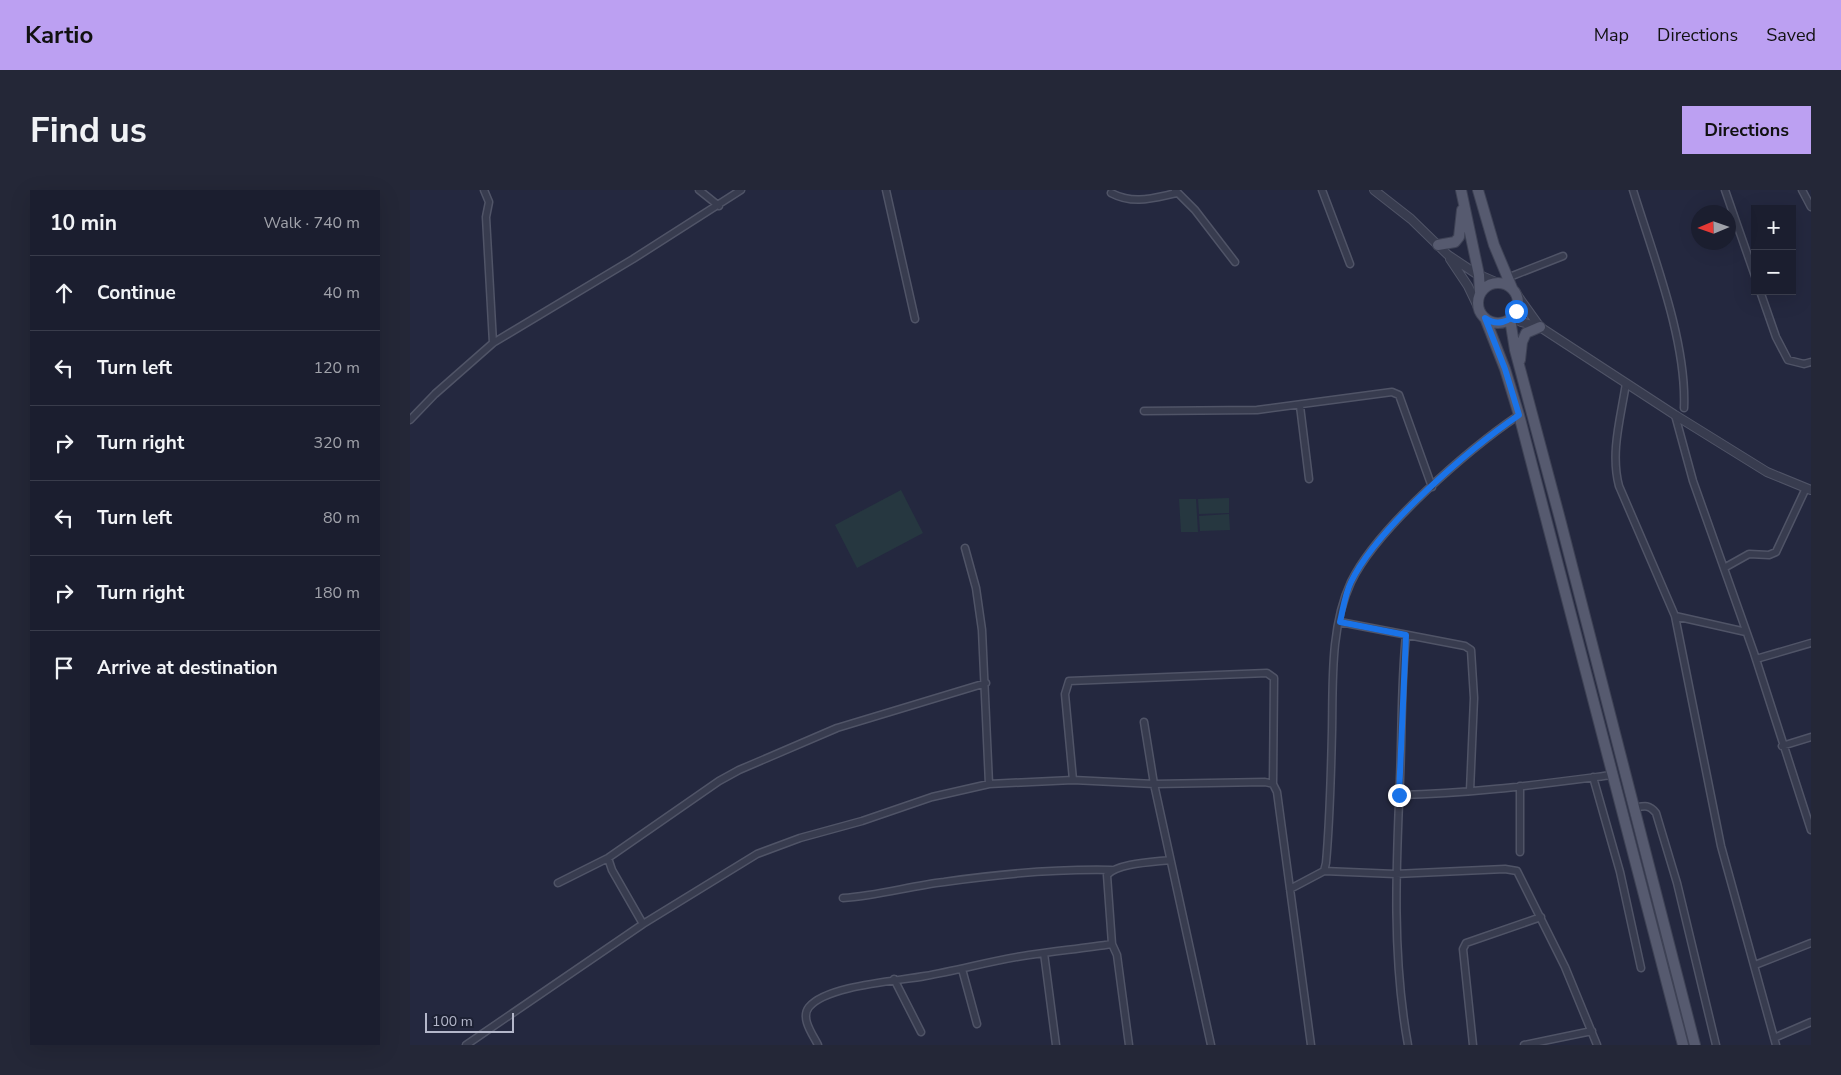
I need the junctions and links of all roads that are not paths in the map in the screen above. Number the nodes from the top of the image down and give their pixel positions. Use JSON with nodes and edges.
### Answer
{"nodes":[{"id":1,"x":699,"y":190,"type":"edge"},
{"id":2,"x":741,"y":190,"type":"edge"},
{"id":3,"x":886,"y":190,"type":"edge"},
{"id":4,"x":1322,"y":190,"type":"edge"},
{"id":5,"x":1374,"y":190,"type":"edge"},
{"id":6,"x":1478,"y":190,"type":"edge"},
{"id":7,"x":1633,"y":190,"type":"edge"},
{"id":8,"x":1725,"y":190,"type":"edge"},
{"id":9,"x":1802,"y":190,"type":"edge"},
{"id":10,"x":482,"y":191,"type":"edge"},
{"id":11,"x":1176,"y":191,"type":"edge"},
{"id":12,"x":1111,"y":193,"type":"dead end"},
{"id":13,"x":1462,"y":193,"type":"edge"},
{"id":14,"x":719,"y":206,"type":"junction"},
{"id":15,"x":1811,"y":207,"type":"edge"},
{"id":16,"x":1438,"y":245,"type":"junction"},
{"id":17,"x":1448,"y":255,"type":"junction"},
{"id":18,"x":1563,"y":256,"type":"dead end"},
{"id":19,"x":1235,"y":262,"type":"dead end"},
{"id":20,"x":1350,"y":264,"type":"dead end"},
{"id":21,"x":1751,"y":265,"type":"edge"},
{"id":22,"x":1479,"y":275,"type":"junction"},
{"id":23,"x":1503,"y":280,"type":"junction"},
{"id":24,"x":1514,"y":290,"type":"junction"},
{"id":25,"x":1480,"y":292,"type":"junction"},
{"id":26,"x":1761,"y":295,"type":"edge"},
{"id":27,"x":1482,"y":314,"type":"junction"},
{"id":28,"x":1511,"y":318,"type":"junction"},
{"id":29,"x":915,"y":319,"type":"dead end"},
{"id":30,"x":1540,"y":327,"type":"junction"},
{"id":31,"x":492,"y":343,"type":"junction"},
{"id":32,"x":1811,"y":362,"type":"edge"},
{"id":33,"x":1520,"y":366,"type":"junction"},
{"id":34,"x":1626,"y":383,"type":"junction"},
{"id":35,"x":1300,"y":406,"type":"junction"},
{"id":36,"x":1684,"y":408,"type":"dead end"},
{"id":37,"x":1144,"y":411,"type":"dead end"},
{"id":38,"x":1519,"y":415,"type":"junction"},
{"id":39,"x":1675,"y":415,"type":"junction"},
{"id":40,"x":410,"y":420,"type":"edge"},
{"id":41,"x":1309,"y":479,"type":"dead end"},
{"id":42,"x":1432,"y":487,"type":"junction"},
{"id":43,"x":1808,"y":489,"type":"edge"},
{"id":44,"x":965,"y":548,"type":"dead end"},
{"id":45,"x":1724,"y":568,"type":"junction"},
{"id":46,"x":1676,"y":616,"type":"junction"},
{"id":47,"x":1340,"y":622,"type":"junction"},
{"id":48,"x":1746,"y":632,"type":"junction"},
{"id":49,"x":1406,"y":635,"type":"junction"},
{"id":50,"x":1811,"y":643,"type":"edge"},
{"id":51,"x":1756,"y":659,"type":"junction"},
{"id":52,"x":986,"y":683,"type":"junction"},
{"id":53,"x":1144,"y":722,"type":"dead end"},
{"id":54,"x":1811,"y":738,"type":"edge"},
{"id":55,"x":1782,"y":746,"type":"junction"},
{"id":56,"x":1612,"y":775,"type":"junction"},
{"id":57,"x":1593,"y":777,"type":"junction"},
{"id":58,"x":1073,"y":780,"type":"junction"},
{"id":59,"x":988,"y":784,"type":"junction"},
{"id":60,"x":1154,"y":784,"type":"junction"},
{"id":61,"x":1273,"y":784,"type":"junction"},
{"id":62,"x":1520,"y":786,"type":"junction"},
{"id":63,"x":1470,"y":791,"type":"junction"},
{"id":64,"x":1399,"y":795,"type":"junction"},
{"id":65,"x":1634,"y":808,"type":"junction"},
{"id":66,"x":1811,"y":830,"type":"edge"},
{"id":67,"x":1520,"y":852,"type":"dead end"},
{"id":68,"x":608,"y":858,"type":"junction"},
{"id":69,"x":1170,"y":860,"type":"junction"},
{"id":70,"x":1111,"y":870,"type":"junction"},
{"id":71,"x":1324,"y":871,"type":"junction"},
{"id":72,"x":1395,"y":874,"type":"junction"},
{"id":73,"x":558,"y":883,"type":"dead end"},
{"id":74,"x":1290,"y":889,"type":"junction"},
{"id":75,"x":843,"y":898,"type":"dead end"},
{"id":76,"x":1541,"y":917,"type":"junction"},
{"id":77,"x":643,"y":924,"type":"junction"},
{"id":78,"x":1811,"y":943,"type":"edge"},
{"id":79,"x":1112,"y":944,"type":"junction"},
{"id":80,"x":1044,"y":953,"type":"junction"},
{"id":81,"x":1755,"y":965,"type":"junction"},
{"id":82,"x":1641,"y":968,"type":"dead end"},
{"id":83,"x":962,"y":969,"type":"junction"},
{"id":84,"x":894,"y":980,"type":"junction"},
{"id":85,"x":1811,"y":1022,"type":"edge"},
{"id":86,"x":977,"y":1024,"type":"dead end"},
{"id":87,"x":1592,"y":1031,"type":"junction"},
{"id":88,"x":921,"y":1032,"type":"dead end"},
{"id":89,"x":1775,"y":1042,"type":"edge"},
{"id":90,"x":466,"y":1045,"type":"edge"},
{"id":91,"x":818,"y":1045,"type":"edge"},
{"id":92,"x":1056,"y":1045,"type":"edge"},
{"id":93,"x":1129,"y":1045,"type":"edge"},
{"id":94,"x":1211,"y":1045,"type":"edge"},
{"id":95,"x":1311,"y":1045,"type":"edge"},
{"id":96,"x":1408,"y":1045,"type":"edge"},
{"id":97,"x":1473,"y":1045,"type":"edge"},
{"id":98,"x":1524,"y":1045,"type":"edge"},
{"id":99,"x":1597,"y":1045,"type":"edge"},
{"id":100,"x":1683,"y":1045,"type":"edge"},
{"id":101,"x":1695,"y":1045,"type":"edge"},
{"id":102,"x":1716,"y":1045,"type":"edge"}],
"edges":[{"from":1,"to":14,"type":"street"},
{"from":2,"to":14,"type":"street"},
{"from":3,"to":29,"type":"street"},
{"from":4,"to":20,"type":"street"},
{"from":5,"to":16,"type":"street"},
{"from":6,"to":23,"type":"main road"},
{"from":7,"to":36,"type":"street"},
{"from":8,"to":21,"type":"street"},
{"from":9,"to":15,"type":"street"},
{"from":10,"to":31,"type":"street"},
{"from":11,"to":12,"type":"street"},
{"from":11,"to":19,"type":"street"},
{"from":13,"to":16,"type":"main road"},
{"from":13,"to":22,"type":"main road"},
{"from":14,"to":31,"type":"street"},
{"from":16,"to":17,"type":"street"},
{"from":17,"to":22,"type":"street"},
{"from":17,"to":27,"type":"street"},
{"from":18,"to":23,"type":"street"},
{"from":22,"to":23,"type":"street"},
{"from":22,"to":25,"type":"main road"},
{"from":23,"to":24,"type":"main road"},
{"from":23,"to":25,"type":"main road"},
{"from":24,"to":28,"type":"main road"},
{"from":24,"to":30,"type":"street"},
{"from":25,"to":27,"type":"main road"},
{"from":26,"to":32,"type":"street"},
{"from":27,"to":28,"type":"main road"},
{"from":27,"to":38,"type":"main road"},
{"from":28,"to":30,"type":"street"},
{"from":28,"to":33,"type":"main road"},
{"from":30,"to":33,"type":"main road"},
{"from":30,"to":34,"type":"street"},
{"from":31,"to":40,"type":"street"},
{"from":33,"to":65,"type":"main road"},
{"from":34,"to":39,"type":"street"},
{"from":34,"to":46,"type":"street"},
{"from":35,"to":37,"type":"street"},
{"from":35,"to":41,"type":"street"},
{"from":35,"to":42,"type":"street"},
{"from":38,"to":42,"type":"street"},
{"from":38,"to":56,"type":"main road"},
{"from":39,"to":43,"type":"street"},
{"from":39,"to":45,"type":"street"},
{"from":42,"to":47,"type":"street"},
{"from":43,"to":45,"type":"street"},
{"from":44,"to":52,"type":"street"},
{"from":45,"to":48,"type":"street"},
{"from":46,"to":48,"type":"street"},
{"from":46,"to":81,"type":"street"},
{"from":47,"to":49,"type":"street"},
{"from":47,"to":71,"type":"street"},
{"from":48,"to":51,"type":"street"},
{"from":49,"to":63,"type":"street"},
{"from":49,"to":64,"type":"street"},
{"from":50,"to":51,"type":"street"},
{"from":51,"to":55,"type":"street"},
{"from":52,"to":59,"type":"street"},
{"from":52,"to":68,"type":"street"},
{"from":53,"to":60,"type":"street"},
{"from":54,"to":55,"type":"street"},
{"from":55,"to":66,"type":"street"},
{"from":56,"to":57,"type":"street"},
{"from":56,"to":100,"type":"main road"},
{"from":57,"to":62,"type":"street"},
{"from":57,"to":82,"type":"street"},
{"from":58,"to":59,"type":"street"},
{"from":58,"to":60,"type":"street"},
{"from":58,"to":61,"type":"street"},
{"from":59,"to":77,"type":"street"},
{"from":60,"to":61,"type":"street"},
{"from":60,"to":69,"type":"street"},
{"from":61,"to":74,"type":"street"},
{"from":62,"to":63,"type":"street"},
{"from":62,"to":67,"type":"street"},
{"from":63,"to":64,"type":"street"},
{"from":64,"to":72,"type":"street"},
{"from":65,"to":101,"type":"main road"},
{"from":65,"to":102,"type":"street"},
{"from":68,"to":73,"type":"street"},
{"from":68,"to":77,"type":"street"},
{"from":69,"to":70,"type":"street"},
{"from":69,"to":94,"type":"street"},
{"from":70,"to":75,"type":"street"},
{"from":70,"to":79,"type":"street"},
{"from":71,"to":72,"type":"street"},
{"from":71,"to":74,"type":"street"},
{"from":72,"to":76,"type":"street"},
{"from":72,"to":96,"type":"street"},
{"from":74,"to":95,"type":"street"},
{"from":76,"to":87,"type":"street"},
{"from":76,"to":97,"type":"street"},
{"from":77,"to":90,"type":"street"},
{"from":78,"to":81,"type":"street"},
{"from":79,"to":80,"type":"street"},
{"from":79,"to":93,"type":"street"},
{"from":80,"to":83,"type":"street"},
{"from":80,"to":92,"type":"street"},
{"from":81,"to":89,"type":"street"},
{"from":83,"to":84,"type":"street"},
{"from":83,"to":86,"type":"street"},
{"from":84,"to":88,"type":"street"},
{"from":84,"to":91,"type":"street"},
{"from":85,"to":89,"type":"street"},
{"from":87,"to":98,"type":"street"},
{"from":87,"to":99,"type":"street"}]}
